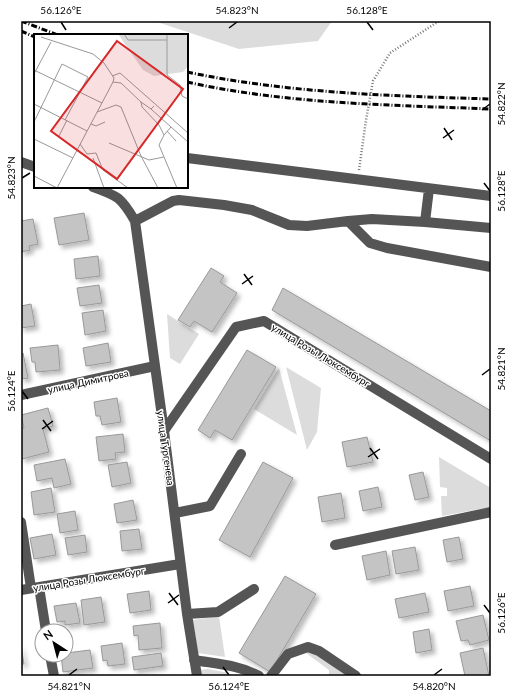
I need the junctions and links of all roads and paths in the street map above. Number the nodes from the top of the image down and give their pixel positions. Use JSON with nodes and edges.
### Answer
{"nodes":[{"id":1,"x":439,"y":21,"type":"edge"},
{"id":2,"x":188,"y":158,"type":"edge"},
{"id":3,"x":21,"y":162,"type":"edge"},
{"id":4,"x":34,"y":167,"type":"edge"},
{"id":5,"x":358,"y":179,"type":"junction"},
{"id":6,"x":107,"y":189,"type":"edge"},
{"id":7,"x":429,"y":189,"type":"junction"},
{"id":8,"x":491,"y":196,"type":"edge"},
{"id":9,"x":135,"y":221,"type":"junction"},
{"id":10,"x":348,"y":221,"type":"junction"},
{"id":11,"x":425,"y":222,"type":"junction"},
{"id":12,"x":491,"y":228,"type":"edge"},
{"id":13,"x":491,"y":267,"type":"edge"},
{"id":14,"x":155,"y":366,"type":"junction"},
{"id":15,"x":21,"y":395,"type":"edge"},
{"id":16,"x":164,"y":431,"type":"junction"},
{"id":17,"x":242,"y":454,"type":"dead end"},
{"id":18,"x":491,"y":459,"type":"edge"},
{"id":19,"x":491,"y":512,"type":"edge"},
{"id":20,"x":175,"y":513,"type":"junction"},
{"id":21,"x":21,"y":522,"type":"edge"},
{"id":22,"x":335,"y":545,"type":"dead end"},
{"id":23,"x":180,"y":564,"type":"junction"},
{"id":24,"x":30,"y":588,"type":"edge"},
{"id":25,"x":254,"y":589,"type":"dead end"},
{"id":26,"x":187,"y":614,"type":"junction"},
{"id":27,"x":43,"y":623,"type":"edge"},
{"id":28,"x":194,"y":660,"type":"junction"},
{"id":29,"x":52,"y":663,"type":"edge"},
{"id":30,"x":54,"y":676,"type":"edge"},
{"id":31,"x":197,"y":676,"type":"edge"},
{"id":32,"x":259,"y":676,"type":"edge"},
{"id":33,"x":271,"y":676,"type":"edge"},
{"id":34,"x":356,"y":676,"type":"edge"}],
"edges":[{"from":1,"to":5,"type":"path"},
{"from":2,"to":5,"type":"street"},
{"from":3,"to":4,"type":"street"},
{"from":5,"to":7,"type":"street"},
{"from":6,"to":9,"type":"street"},
{"from":7,"to":8,"type":"street"},
{"from":7,"to":11,"type":"street"},
{"from":9,"to":10,"type":"street"},
{"from":9,"to":14,"type":"street","name":"улица Тургенева"},
{"from":10,"to":11,"type":"street"},
{"from":10,"to":13,"type":"street"},
{"from":11,"to":12,"type":"street"},
{"from":14,"to":15,"type":"street","name":"улица Димитрова"},
{"from":14,"to":16,"type":"street","name":"улица Тургенева"},
{"from":16,"to":18,"type":"street","name":"улица Розы Люксембург"},
{"from":16,"to":20,"type":"street","name":"улица Тургенева"},
{"from":17,"to":20,"type":"street"},
{"from":19,"to":22,"type":"street"},
{"from":20,"to":23,"type":"street","name":"улица Тургенева"},
{"from":21,"to":24,"type":"street"},
{"from":23,"to":24,"type":"street","name":"улица Розы Люксембург"},
{"from":23,"to":26,"type":"street","name":"улица Тургенева"},
{"from":24,"to":27,"type":"street"},
{"from":25,"to":26,"type":"street"},
{"from":26,"to":28,"type":"street","name":"улица Тургенева"},
{"from":28,"to":31,"type":"street","name":"улица Тургенева"},
{"from":28,"to":32,"type":"street"},
{"from":29,"to":30,"type":"street"},
{"from":33,"to":34,"type":"street"}]}
